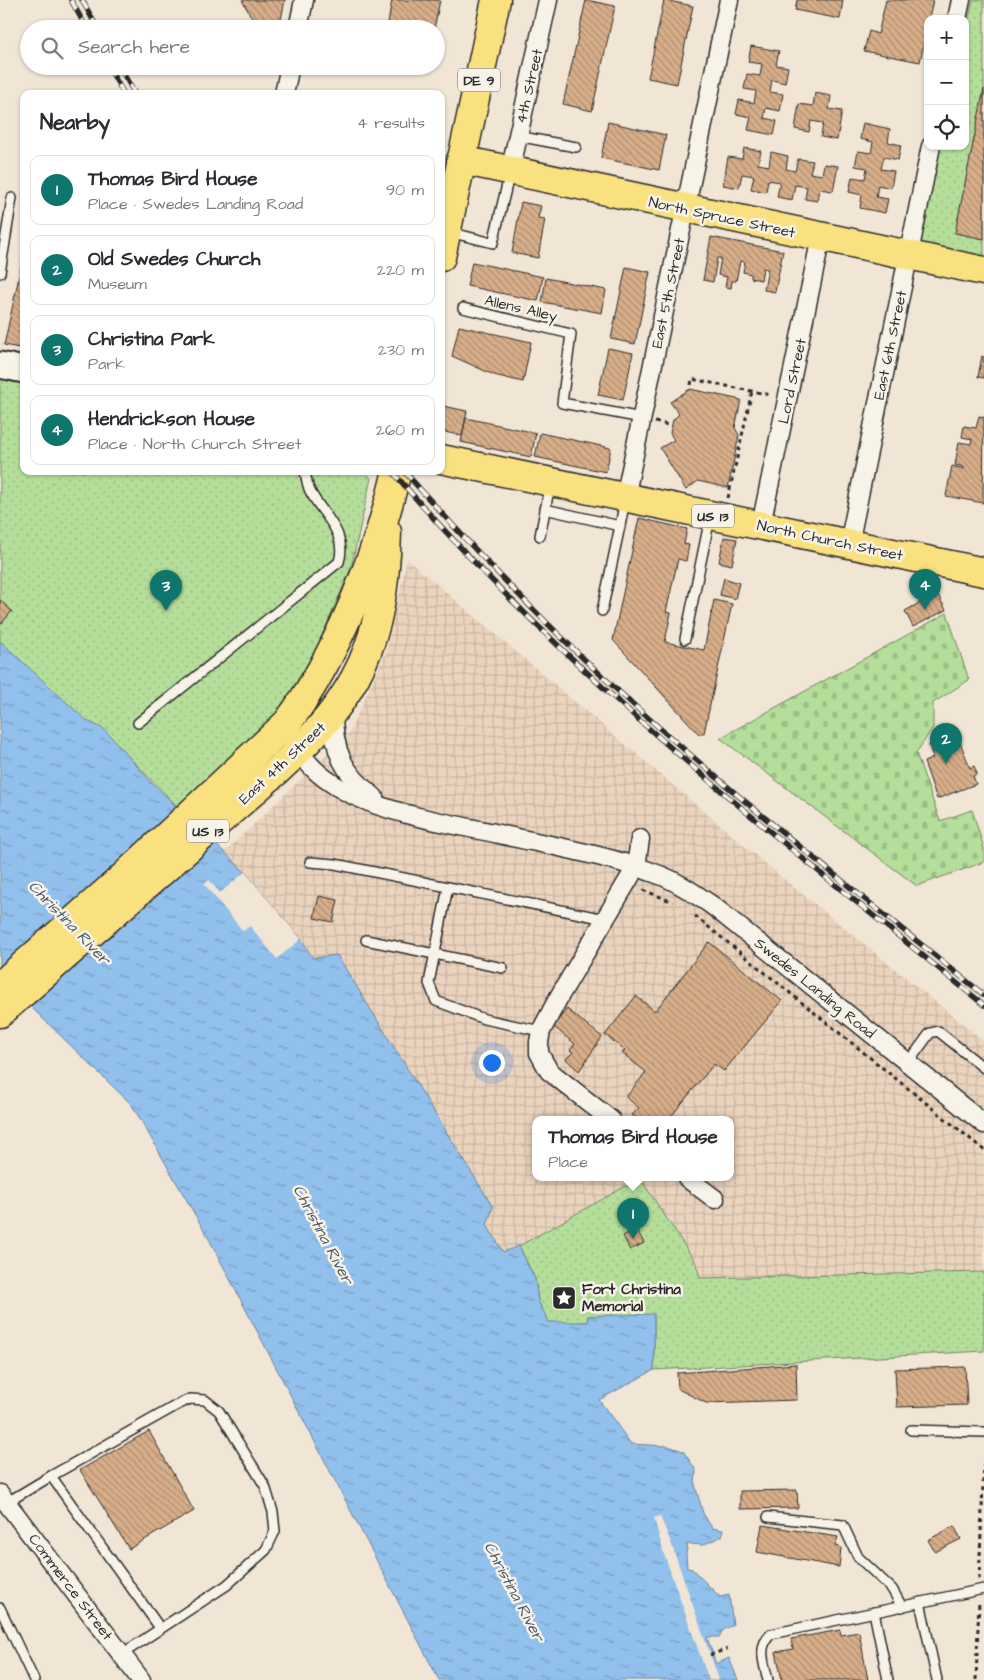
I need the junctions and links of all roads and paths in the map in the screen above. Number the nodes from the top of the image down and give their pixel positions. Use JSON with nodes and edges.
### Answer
{"nodes":[{"id":1,"x":304,"y":0,"type":"edge"},
{"id":2,"x":496,"y":0,"type":"edge"},
{"id":3,"x":548,"y":0,"type":"edge"},
{"id":4,"x":729,"y":0,"type":"edge"},
{"id":5,"x":961,"y":0,"type":"edge"},
{"id":6,"x":958,"y":15,"type":"edge"},
{"id":7,"x":300,"y":20,"type":"edge"},
{"id":8,"x":288,"y":75,"type":"edge"},
{"id":9,"x":285,"y":90,"type":"edge"},
{"id":10,"x":517,"y":136,"type":"junction"},
{"id":11,"x":576,"y":147,"type":"dead end"},
{"id":12,"x":930,"y":150,"type":"edge"},
{"id":13,"x":461,"y":160,"type":"junction"},
{"id":14,"x":510,"y":172,"type":"junction"},
{"id":15,"x":12,"y":198,"type":"dead end"},
{"id":16,"x":686,"y":209,"type":"junction"},
{"id":17,"x":821,"y":237,"type":"junction"},
{"id":18,"x":445,"y":239,"type":"edge"},
{"id":19,"x":445,"y":244,"type":"edge"},
{"id":20,"x":909,"y":254,"type":"junction"},
{"id":21,"x":984,"y":271,"type":"edge"},
{"id":22,"x":0,"y":273,"type":"edge"},
{"id":23,"x":463,"y":308,"type":"dead end"},
{"id":24,"x":0,"y":365,"type":"edge"},
{"id":25,"x":20,"y":369,"type":"edge"},
{"id":26,"x":691,"y":385,"type":"dead end"},
{"id":27,"x":752,"y":391,"type":"junction"},
{"id":28,"x":779,"y":397,"type":"dead end"},
{"id":29,"x":647,"y":420,"type":"junction"},
{"id":30,"x":668,"y":424,"type":"dead end"},
{"id":31,"x":445,"y":460,"type":"edge"},
{"id":32,"x":306,"y":475,"type":"edge"},
{"id":33,"x":396,"y":475,"type":"edge"},
{"id":34,"x":550,"y":482,"type":"junction"},
{"id":35,"x":625,"y":498,"type":"junction"},
{"id":36,"x":719,"y":508,"type":"junction"},
{"id":37,"x":388,"y":509,"type":"junction"},
{"id":38,"x":545,"y":509,"type":"junction"},
{"id":39,"x":761,"y":525,"type":"junction"},
{"id":40,"x":620,"y":526,"type":"junction"},
{"id":41,"x":540,"y":536,"type":"dead end"},
{"id":42,"x":849,"y":544,"type":"junction"},
{"id":43,"x":983,"y":566,"type":"edge"},
{"id":44,"x":602,"y":611,"type":"dead end"},
{"id":45,"x":685,"y":639,"type":"dead end"},
{"id":46,"x":333,"y":713,"type":"junction"},
{"id":47,"x":138,"y":723,"type":"dead end"},
{"id":48,"x":287,"y":724,"type":"junction"},
{"id":49,"x":299,"y":750,"type":"junction"},
{"id":50,"x":393,"y":811,"type":"junction"},
{"id":51,"x":640,"y":839,"type":"dead end"},
{"id":52,"x":310,"y":862,"type":"dead end"},
{"id":53,"x":636,"y":867,"type":"junction"},
{"id":54,"x":448,"y":887,"type":"junction"},
{"id":55,"x":643,"y":890,"type":"dead end"},
{"id":56,"x":681,"y":905,"type":"dead end"},
{"id":57,"x":689,"y":911,"type":"dead end"},
{"id":58,"x":605,"y":919,"type":"junction"},
{"id":59,"x":366,"y":940,"type":"dead end"},
{"id":60,"x":434,"y":954,"type":"junction"},
{"id":61,"x":503,"y":968,"type":"dead end"},
{"id":62,"x":0,"y":986,"type":"edge"},
{"id":63,"x":0,"y":1013,"type":"edge"},
{"id":64,"x":540,"y":1032,"type":"junction"},
{"id":65,"x":908,"y":1063,"type":"junction"},
{"id":66,"x":984,"y":1068,"type":"edge"},
{"id":67,"x":606,"y":1116,"type":"edge"},
{"id":68,"x":984,"y":1124,"type":"edge"},
{"id":69,"x":984,"y":1150,"type":"edge"},
{"id":70,"x":691,"y":1181,"type":"edge"},
{"id":71,"x":715,"y":1199,"type":"dead end"},
{"id":72,"x":911,"y":1430,"type":"dead end"},
{"id":73,"x":984,"y":1432,"type":"edge"},
{"id":74,"x":984,"y":1462,"type":"edge"},
{"id":75,"x":51,"y":1476,"type":"junction"},
{"id":76,"x":3,"y":1499,"type":"edge"},
{"id":77,"x":768,"y":1517,"type":"dead end"},
{"id":78,"x":981,"y":1589,"type":"edge"},
{"id":79,"x":920,"y":1602,"type":"junction"},
{"id":80,"x":902,"y":1606,"type":"junction"},
{"id":81,"x":0,"y":1608,"type":"edge"},
{"id":82,"x":874,"y":1612,"type":"junction"},
{"id":83,"x":160,"y":1628,"type":"junction"},
{"id":84,"x":726,"y":1649,"type":"dead end"},
{"id":85,"x":122,"y":1654,"type":"junction"},
{"id":86,"x":710,"y":1655,"type":"dead end"},
{"id":87,"x":34,"y":1680,"type":"edge"},
{"id":88,"x":141,"y":1680,"type":"edge"},
{"id":89,"x":768,"y":1680,"type":"edge"},
{"id":90,"x":888,"y":1680,"type":"edge"},
{"id":91,"x":937,"y":1680,"type":"edge"},
{"id":92,"x":976,"y":1680,"type":"edge"}],
"edges":[{"from":1,"to":7,"type":"street"},
{"from":2,"to":13,"type":"main road","number":"DE 9"},
{"from":3,"to":10,"type":"street","name":"4th Street"},
{"from":4,"to":16,"type":"street","name":"East 5th Street"},
{"from":5,"to":6,"type":"street"},
{"from":8,"to":9,"type":"street"},
{"from":10,"to":11,"type":"lane"},
{"from":10,"to":14,"type":"street","name":"4th Street"},
{"from":12,"to":20,"type":"street","name":"East 6th Street"},
{"from":13,"to":14,"type":"main road","name":"North Spruce Street"},
{"from":13,"to":18,"type":"main road"},
{"from":14,"to":16,"type":"main road","name":"North Spruce Street"},
{"from":14,"to":19,"type":"lane"},
{"from":15,"to":22,"type":"lane"},
{"from":16,"to":17,"type":"main road","name":"North Spruce Street"},
{"from":16,"to":29,"type":"street","name":"East 5th Street"},
{"from":17,"to":20,"type":"main road","name":"North Spruce Street"},
{"from":17,"to":39,"type":"street","name":"Lord Street"},
{"from":20,"to":21,"type":"main road","name":"North Spruce Street"},
{"from":20,"to":42,"type":"street","name":"East 6th Street"},
{"from":23,"to":29,"type":"lane","name":"Allens Alley"},
{"from":24,"to":25,"type":"street"},
{"from":26,"to":27,"type":"path"},
{"from":27,"to":28,"type":"path"},
{"from":27,"to":36,"type":"path"},
{"from":29,"to":30,"type":"path"},
{"from":29,"to":35,"type":"street","name":"East 5th Street"},
{"from":31,"to":34,"type":"main road","name":"North Church Street","number":"US 13"},
{"from":32,"to":47,"type":"lane"},
{"from":33,"to":37,"type":"main road","name":"East 4th Street","number":"US 13"},
{"from":34,"to":35,"type":"main road","name":"North Church Street","number":"US 13"},
{"from":34,"to":38,"type":"lane"},
{"from":35,"to":36,"type":"main road","name":"North Church Street","number":"US 13"},
{"from":35,"to":40,"type":"lane"},
{"from":36,"to":39,"type":"main road","name":"North Church Street","number":"US 13"},
{"from":36,"to":45,"type":"lane"},
{"from":37,"to":46,"type":"main road","name":"East 4th Street","number":"US 13"},
{"from":37,"to":48,"type":"main road","name":"East 4th Street","number":"US 13"},
{"from":38,"to":40,"type":"lane"},
{"from":38,"to":41,"type":"lane"},
{"from":39,"to":42,"type":"main road","name":"North Church Street","number":"US 13"},
{"from":40,"to":44,"type":"lane"},
{"from":42,"to":43,"type":"main road","name":"North Church Street","number":"US 13"},
{"from":46,"to":49,"type":"main road","name":"East 4th Street","number":"US 13"},
{"from":46,"to":50,"type":"street","name":"Swedes Landing Road"},
{"from":48,"to":49,"type":"street","name":"Swedes Landing Road"},
{"from":48,"to":62,"type":"main road","name":"East 4th Street","number":"US 13"},
{"from":49,"to":50,"type":"street","name":"Swedes Landing Road"},
{"from":49,"to":63,"type":"main road","name":"East 4th Street","number":"US 13"},
{"from":50,"to":53,"type":"street","name":"Swedes Landing Road"},
{"from":51,"to":53,"type":"street"},
{"from":52,"to":54,"type":"lane"},
{"from":53,"to":58,"type":"street"},
{"from":53,"to":65,"type":"street","name":"Swedes Landing Road"},
{"from":54,"to":58,"type":"lane"},
{"from":54,"to":60,"type":"lane"},
{"from":55,"to":56,"type":"path"},
{"from":57,"to":69,"type":"path"},
{"from":58,"to":64,"type":"street"},
{"from":59,"to":60,"type":"lane"},
{"from":60,"to":61,"type":"lane"},
{"from":60,"to":64,"type":"lane"},
{"from":64,"to":67,"type":"street"},
{"from":65,"to":66,"type":"lane"},
{"from":65,"to":68,"type":"street","name":"Swedes Landing Road"},
{"from":70,"to":71,"type":"street"},
{"from":72,"to":73,"type":"lane"},
{"from":74,"to":78,"type":"path"},
{"from":75,"to":76,"type":"lane"},
{"from":75,"to":83,"type":"lane"},
{"from":75,"to":83,"type":"lane"},
{"from":76,"to":85,"type":"street","name":"Commerce Street"},
{"from":77,"to":80,"type":"lane"},
{"from":78,"to":79,"type":"lane"},
{"from":78,"to":92,"type":"path"},
{"from":79,"to":80,"type":"lane"},
{"from":79,"to":91,"type":"lane"},
{"from":80,"to":82,"type":"lane"},
{"from":81,"to":87,"type":"lane"},
{"from":82,"to":89,"type":"lane"},
{"from":82,"to":90,"type":"lane"},
{"from":83,"to":85,"type":"lane"},
{"from":84,"to":86,"type":"path"},
{"from":85,"to":88,"type":"street","name":"Commerce Street"}]}
